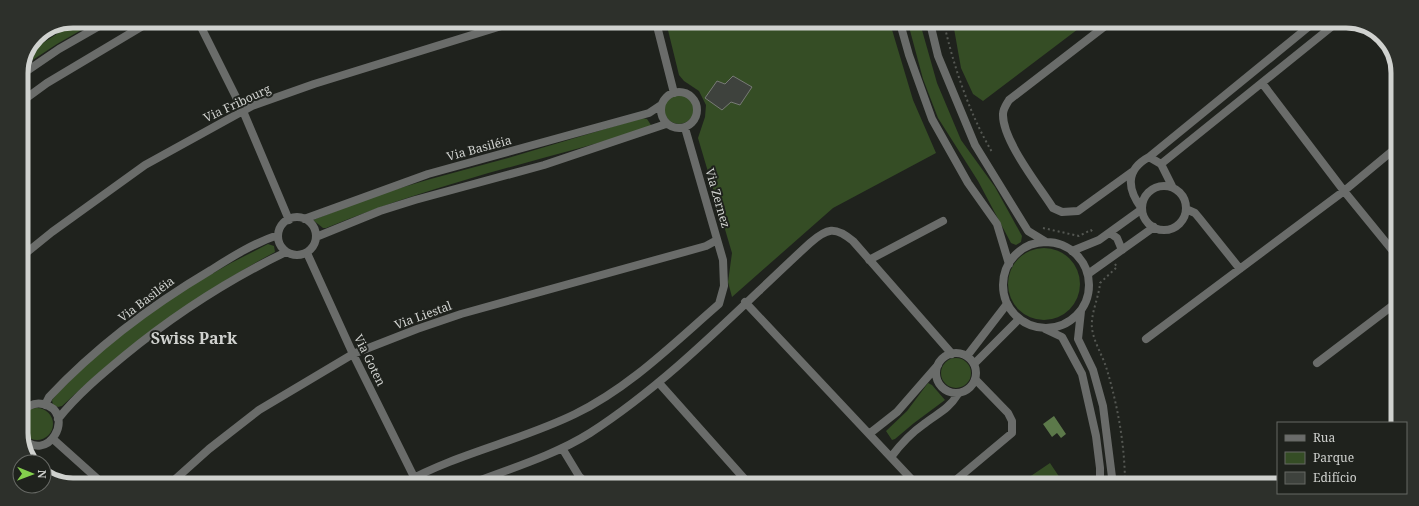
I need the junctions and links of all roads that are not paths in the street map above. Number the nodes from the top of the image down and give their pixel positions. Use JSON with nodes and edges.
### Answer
{"nodes":[{"id":1,"x":96,"y":28,"type":"edge"},
{"id":2,"x":139,"y":28,"type":"edge"},
{"id":3,"x":202,"y":28,"type":"edge"},
{"id":4,"x":495,"y":28,"type":"edge"},
{"id":5,"x":658,"y":28,"type":"edge"},
{"id":6,"x":901,"y":28,"type":"edge"},
{"id":7,"x":931,"y":28,"type":"edge"},
{"id":8,"x":1103,"y":28,"type":"edge"},
{"id":9,"x":1307,"y":28,"type":"edge"},
{"id":10,"x":1330,"y":28,"type":"edge"},
{"id":11,"x":28,"y":70,"type":"edge"},
{"id":12,"x":1262,"y":83,"type":"junction"},
{"id":13,"x":674,"y":92,"type":"junction"},
{"id":14,"x":28,"y":97,"type":"edge"},
{"id":15,"x":661,"y":105,"type":"junction"},
{"id":16,"x":243,"y":111,"type":"junction"},
{"id":17,"x":666,"y":124,"type":"junction"},
{"id":18,"x":685,"y":128,"type":"junction"},
{"id":19,"x":1391,"y":152,"type":"edge"},
{"id":20,"x":1150,"y":157,"type":"junction"},
{"id":21,"x":1161,"y":164,"type":"junction"},
{"id":22,"x":1132,"y":172,"type":"junction"},
{"id":23,"x":1172,"y":186,"type":"junction"},
{"id":24,"x":1344,"y":191,"type":"junction"},
{"id":25,"x":1142,"y":209,"type":"junction"},
{"id":26,"x":1186,"y":209,"type":"junction"},
{"id":27,"x":304,"y":219,"type":"junction"},
{"id":28,"x":288,"y":220,"type":"junction"},
{"id":29,"x":943,"y":221,"type":"dead end"},
{"id":30,"x":1154,"y":227,"type":"junction"},
{"id":31,"x":1110,"y":233,"type":"junction"},
{"id":32,"x":278,"y":235,"type":"junction"},
{"id":33,"x":316,"y":237,"type":"junction"},
{"id":34,"x":717,"y":240,"type":"junction"},
{"id":35,"x":1046,"y":242,"type":"junction"},
{"id":36,"x":1391,"y":249,"type":"edge"},
{"id":37,"x":1122,"y":250,"type":"junction"},
{"id":38,"x":28,"y":251,"type":"edge"},
{"id":39,"x":286,"y":252,"type":"junction"},
{"id":40,"x":1072,"y":252,"type":"junction"},
{"id":41,"x":307,"y":253,"type":"junction"},
{"id":42,"x":870,"y":260,"type":"junction"},
{"id":43,"x":1009,"y":264,"type":"junction"},
{"id":44,"x":1240,"y":269,"type":"junction"},
{"id":45,"x":1088,"y":274,"type":"junction"},
{"id":46,"x":745,"y":302,"type":"junction"},
{"id":47,"x":1007,"y":304,"type":"junction"},
{"id":48,"x":1391,"y":307,"type":"edge"},
{"id":49,"x":1081,"y":311,"type":"junction"},
{"id":50,"x":1019,"y":319,"type":"junction"},
{"id":51,"x":1044,"y":328,"type":"junction"},
{"id":52,"x":1146,"y":339,"type":"dead end"},
{"id":53,"x":353,"y":354,"type":"junction"},
{"id":54,"x":952,"y":354,"type":"junction"},
{"id":55,"x":967,"y":356,"type":"junction"},
{"id":56,"x":1317,"y":363,"type":"dead end"},
{"id":57,"x":938,"y":364,"type":"junction"},
{"id":58,"x":974,"y":364,"type":"junction"},
{"id":59,"x":975,"y":379,"type":"junction"},
{"id":60,"x":659,"y":383,"type":"junction"},
{"id":61,"x":958,"y":394,"type":"junction"},
{"id":62,"x":45,"y":405,"type":"junction"},
{"id":63,"x":28,"y":407,"type":"edge"},
{"id":64,"x":58,"y":419,"type":"junction"},
{"id":65,"x":869,"y":434,"type":"junction"},
{"id":66,"x":53,"y":439,"type":"junction"},
{"id":67,"x":29,"y":442,"type":"edge"},
{"id":68,"x":33,"y":445,"type":"junction"},
{"id":69,"x":30,"y":448,"type":"edge"},
{"id":70,"x":562,"y":448,"type":"junction"},
{"id":71,"x":891,"y":457,"type":"junction"},
{"id":72,"x":414,"y":477,"type":"joint"},
{"id":73,"x":97,"y":478,"type":"edge"},
{"id":74,"x":176,"y":478,"type":"edge"},
{"id":75,"x":487,"y":478,"type":"edge"},
{"id":76,"x":581,"y":478,"type":"edge"},
{"id":77,"x":744,"y":478,"type":"edge"},
{"id":78,"x":910,"y":478,"type":"edge"},
{"id":79,"x":958,"y":478,"type":"edge"},
{"id":80,"x":1100,"y":478,"type":"edge"},
{"id":81,"x":1112,"y":478,"type":"edge"}],
"edges":[{"from":1,"to":11,"type":"street"},
{"from":2,"to":14,"type":"street"},
{"from":3,"to":16,"type":"street"},
{"from":4,"to":16,"type":"street","name":"Via Fribourg"},
{"from":5,"to":13,"type":"street"},
{"from":6,"to":43,"type":"street"},
{"from":7,"to":35,"type":"street"},
{"from":8,"to":22,"type":"street"},
{"from":9,"to":20,"type":"street"},
{"from":10,"to":12,"type":"street"},
{"from":12,"to":21,"type":"street"},
{"from":12,"to":24,"type":"street"},
{"from":13,"to":15,"type":"street"},
{"from":13,"to":18,"type":"street"},
{"from":15,"to":17,"type":"street"},
{"from":15,"to":27,"type":"street","name":"Via Basiléia"},
{"from":16,"to":28,"type":"street"},
{"from":16,"to":38,"type":"street","name":"Via Fribourg"},
{"from":17,"to":18,"type":"street"},
{"from":17,"to":33,"type":"street"},
{"from":18,"to":34,"type":"street","name":"Via Zernez"},
{"from":19,"to":24,"type":"street"},
{"from":20,"to":21,"type":"street"},
{"from":20,"to":22,"type":"street"},
{"from":21,"to":23,"type":"street"},
{"from":22,"to":25,"type":"street"},
{"from":23,"to":25,"type":"street"},
{"from":23,"to":26,"type":"street"},
{"from":24,"to":36,"type":"street"},
{"from":24,"to":44,"type":"street"},
{"from":25,"to":30,"type":"street"},
{"from":25,"to":31,"type":"street"},
{"from":26,"to":30,"type":"street"},
{"from":26,"to":44,"type":"street"},
{"from":27,"to":28,"type":"street"},
{"from":27,"to":33,"type":"street"},
{"from":28,"to":32,"type":"street"},
{"from":29,"to":42,"type":"street"},
{"from":30,"to":37,"type":"street"},
{"from":31,"to":37,"type":"street"},
{"from":31,"to":40,"type":"street"},
{"from":32,"to":39,"type":"street"},
{"from":32,"to":62,"type":"street","name":"Via Basiléia"},
{"from":33,"to":41,"type":"street"},
{"from":34,"to":53,"type":"street","name":"Via Liestal"},
{"from":34,"to":72,"type":"street","name":"Via Zernez"},
{"from":35,"to":40,"type":"street"},
{"from":35,"to":43,"type":"street"},
{"from":37,"to":45,"type":"street"},
{"from":39,"to":41,"type":"street"},
{"from":39,"to":64,"type":"street"},
{"from":40,"to":45,"type":"street"},
{"from":41,"to":53,"type":"street","name":"Via Goten"},
{"from":42,"to":46,"type":"street"},
{"from":42,"to":54,"type":"street"},
{"from":43,"to":47,"type":"street"},
{"from":44,"to":52,"type":"street"},
{"from":45,"to":49,"type":"street"},
{"from":46,"to":60,"type":"street"},
{"from":46,"to":65,"type":"street"},
{"from":47,"to":50,"type":"street"},
{"from":47,"to":55,"type":"street"},
{"from":48,"to":56,"type":"street"},
{"from":49,"to":51,"type":"street"},
{"from":49,"to":81,"type":"street"},
{"from":50,"to":51,"type":"street"},
{"from":50,"to":58,"type":"street"},
{"from":51,"to":80,"type":"street"},
{"from":53,"to":72,"type":"street","name":"Via Goten"},
{"from":53,"to":74,"type":"street","name":"Via Liestal"},
{"from":54,"to":55,"type":"street"},
{"from":54,"to":57,"type":"street"},
{"from":55,"to":58,"type":"street"},
{"from":57,"to":61,"type":"street"},
{"from":57,"to":65,"type":"street"},
{"from":58,"to":59,"type":"street"},
{"from":59,"to":61,"type":"street"},
{"from":59,"to":79,"type":"street"},
{"from":60,"to":70,"type":"street"},
{"from":60,"to":77,"type":"street"},
{"from":61,"to":71,"type":"street"},
{"from":62,"to":63,"type":"street"},
{"from":62,"to":64,"type":"street"},
{"from":64,"to":66,"type":"street"},
{"from":65,"to":71,"type":"street"},
{"from":66,"to":68,"type":"street"},
{"from":66,"to":73,"type":"street"},
{"from":67,"to":68,"type":"street"},
{"from":68,"to":69,"type":"street"},
{"from":70,"to":75,"type":"street"},
{"from":70,"to":76,"type":"street"},
{"from":71,"to":78,"type":"street"}]}
